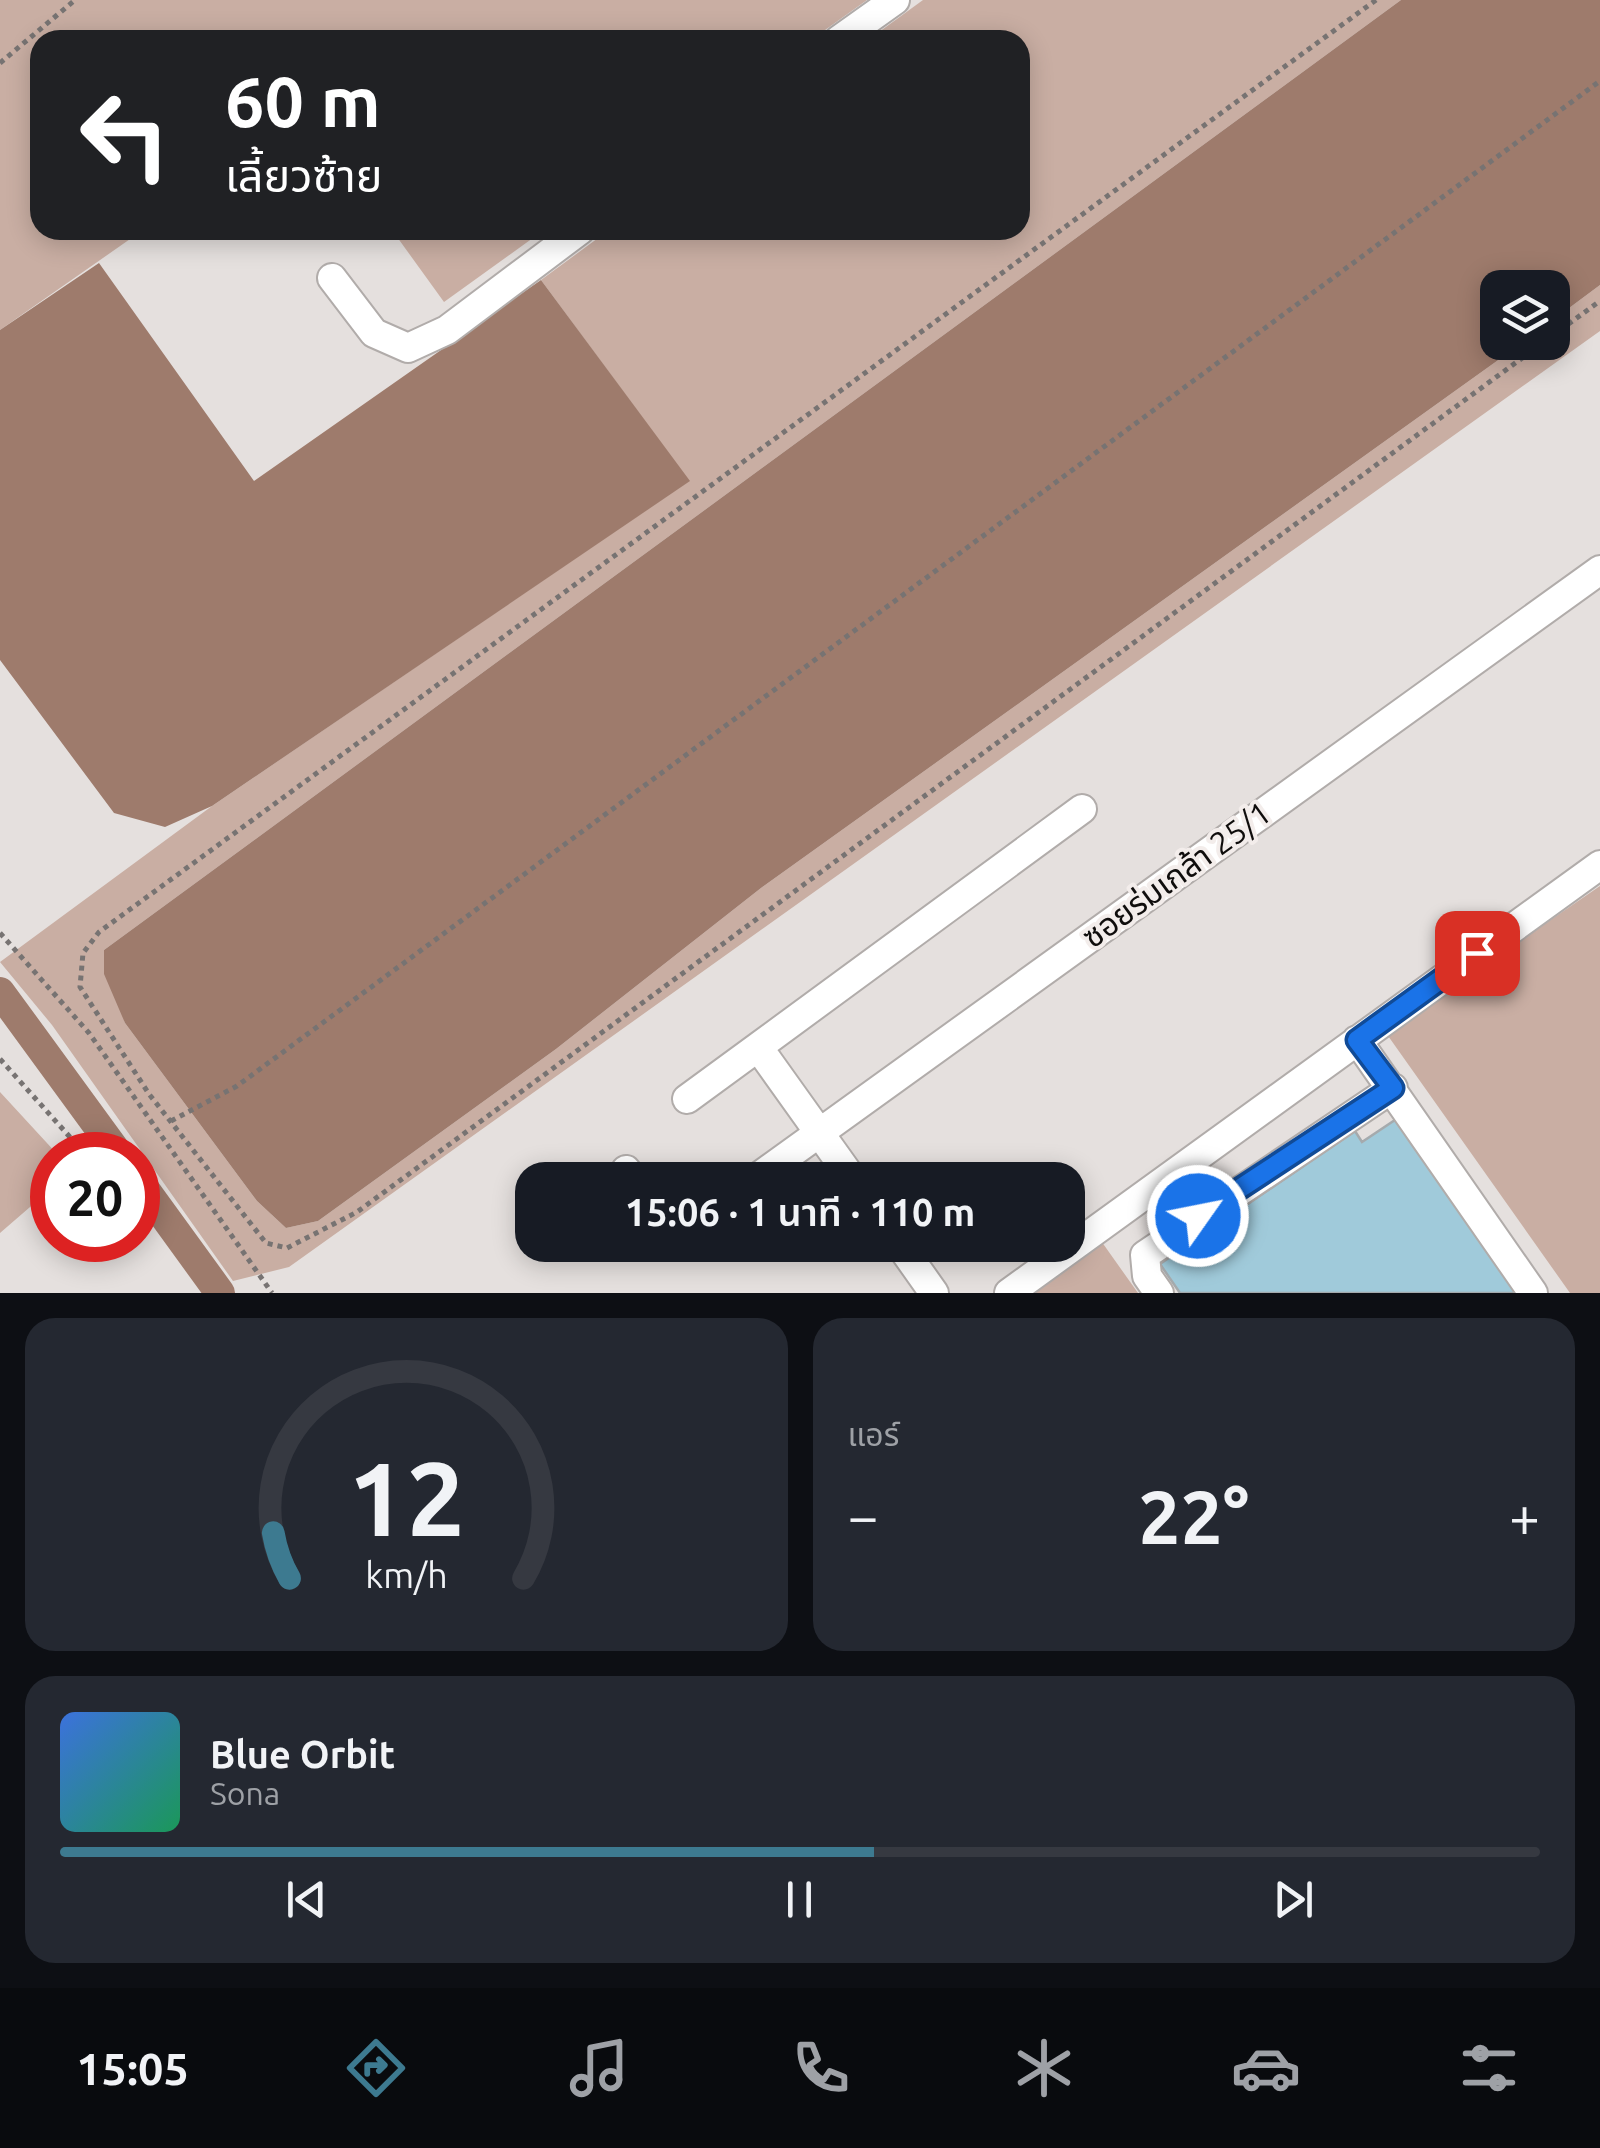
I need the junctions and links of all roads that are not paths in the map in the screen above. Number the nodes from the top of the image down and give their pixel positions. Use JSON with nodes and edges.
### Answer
{"nodes":[{"id":1,"x":894,"y":0,"type":"edge"},
{"id":2,"x":853,"y":30,"type":"edge"},
{"id":3,"x":567,"y":240,"type":"edge"},
{"id":4,"x":332,"y":278,"type":"dead end"},
{"id":5,"x":1600,"y":570,"type":"edge"},
{"id":6,"x":1082,"y":810,"type":"dead end"},
{"id":7,"x":1600,"y":865,"type":"edge"},
{"id":8,"x":1357,"y":1040,"type":"junction"},
{"id":9,"x":758,"y":1047,"type":"junction"},
{"id":10,"x":1393,"y":1088,"type":"junction"},
{"id":11,"x":687,"y":1098,"type":"dead end"},
{"id":12,"x":819,"y":1132,"type":"junction"},
{"id":13,"x":778,"y":1162,"type":"edge"},
{"id":14,"x":840,"y":1162,"type":"edge"},
{"id":15,"x":912,"y":1262,"type":"edge"},
{"id":16,"x":934,"y":1293,"type":"edge"},
{"id":17,"x":1009,"y":1293,"type":"edge"},
{"id":18,"x":1158,"y":1293,"type":"edge"},
{"id":19,"x":1533,"y":1293,"type":"edge"}],
"edges":[{"from":1,"to":2,"type":"street"},
{"from":3,"to":4,"type":"street"},
{"from":5,"to":12,"type":"street","name":"ซอยร่มเกล้า 25/1"},
{"from":6,"to":9,"type":"street"},
{"from":7,"to":8,"type":"street"},
{"from":8,"to":10,"type":"street"},
{"from":8,"to":17,"type":"street"},
{"from":9,"to":11,"type":"street"},
{"from":9,"to":12,"type":"street"},
{"from":10,"to":18,"type":"street"},
{"from":10,"to":19,"type":"street"},
{"from":12,"to":13,"type":"street","name":"ซอยร่มเกล้า 25/1"},
{"from":12,"to":14,"type":"street"},
{"from":15,"to":16,"type":"street"}]}
